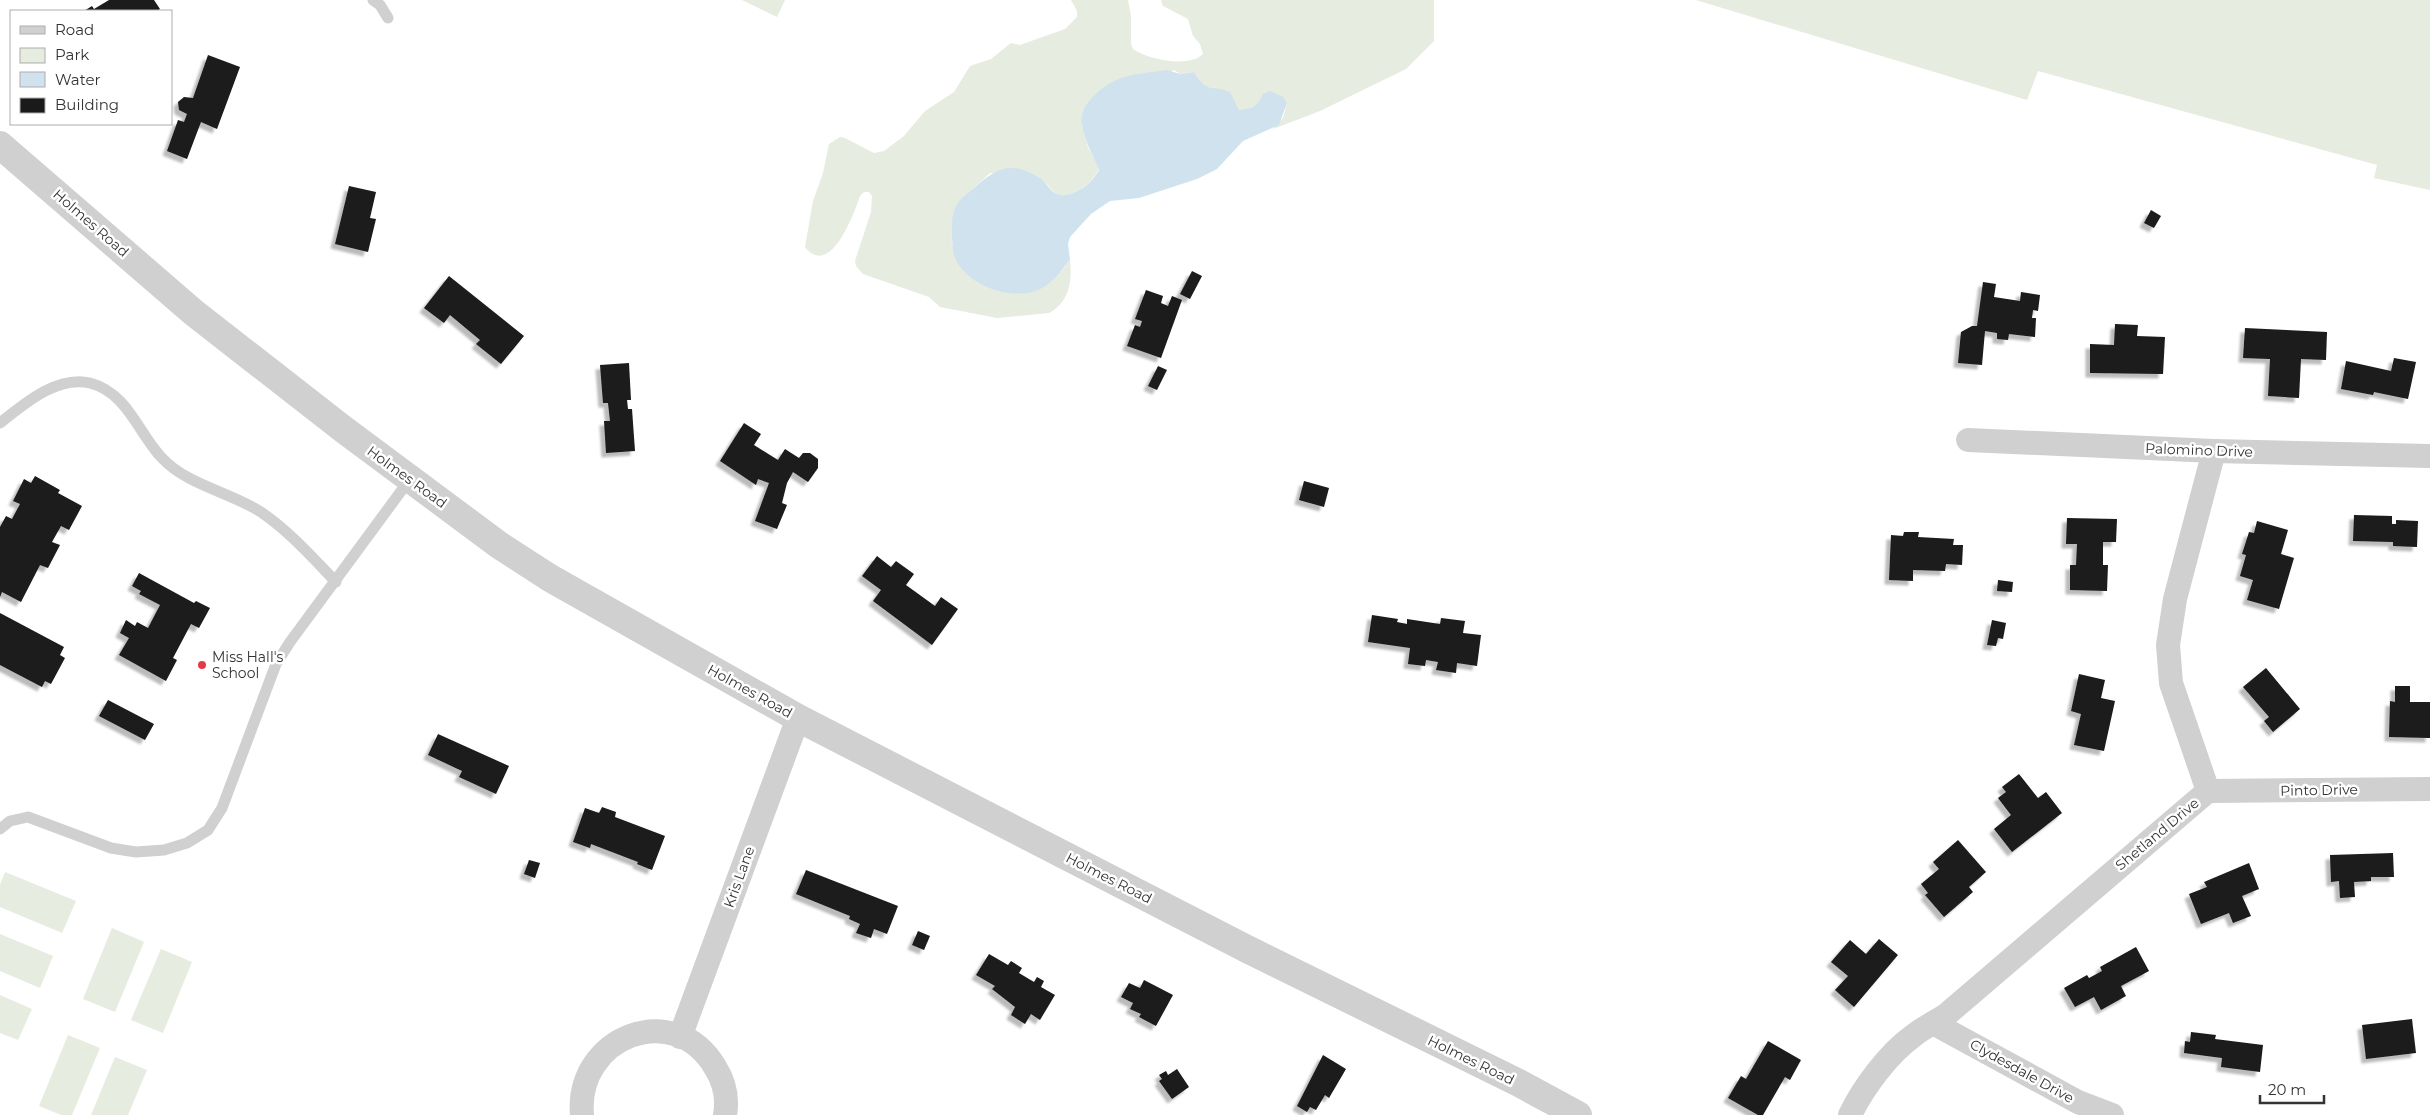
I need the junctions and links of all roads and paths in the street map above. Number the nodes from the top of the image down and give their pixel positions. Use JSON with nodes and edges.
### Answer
{"nodes":[{"id":1,"x":373,"y":0,"type":"edge"},
{"id":2,"x":388,"y":18,"type":"dead end"},
{"id":3,"x":0,"y":145,"type":"edge"},
{"id":4,"x":0,"y":423,"type":"edge"},
{"id":5,"x":1968,"y":440,"type":"dead end"},
{"id":6,"x":2214,"y":451,"type":"junction"},
{"id":7,"x":2430,"y":456,"type":"edge"},
{"id":8,"x":410,"y":479,"type":"junction"},
{"id":9,"x":336,"y":582,"type":"junction"},
{"id":10,"x":798,"y":718,"type":"junction"},
{"id":11,"x":2430,"y":789,"type":"edge"},
{"id":12,"x":2208,"y":791,"type":"junction"},
{"id":13,"x":0,"y":829,"type":"edge"},
{"id":14,"x":1933,"y":1023,"type":"junction"},
{"id":15,"x":680,"y":1037,"type":"junction"},
{"id":16,"x":582,"y":1115,"type":"edge"},
{"id":17,"x":725,"y":1115,"type":"edge"},
{"id":18,"x":1578,"y":1115,"type":"edge"},
{"id":19,"x":1850,"y":1115,"type":"edge"},
{"id":20,"x":2112,"y":1115,"type":"edge"}],
"edges":[{"from":1,"to":2,"type":"lane"},
{"from":3,"to":8,"type":"street","name":"Holmes Road"},
{"from":4,"to":9,"type":"lane"},
{"from":5,"to":6,"type":"street","name":"Palomino Drive"},
{"from":6,"to":7,"type":"street","name":"Palomino Drive"},
{"from":6,"to":12,"type":"street","name":"Shetland Drive"},
{"from":8,"to":9,"type":"lane"},
{"from":8,"to":10,"type":"street","name":"Holmes Road"},
{"from":9,"to":13,"type":"lane"},
{"from":10,"to":15,"type":"street","name":"Kris Lane"},
{"from":10,"to":18,"type":"street","name":"Holmes Road"},
{"from":11,"to":12,"type":"street","name":"Pinto Drive"},
{"from":12,"to":14,"type":"street","name":"Shetland Drive"},
{"from":14,"to":19,"type":"street","name":"Shetland Drive"},
{"from":14,"to":20,"type":"street","name":"Clydesdale Drive"},
{"from":15,"to":16,"type":"street"},
{"from":15,"to":17,"type":"street"}]}
